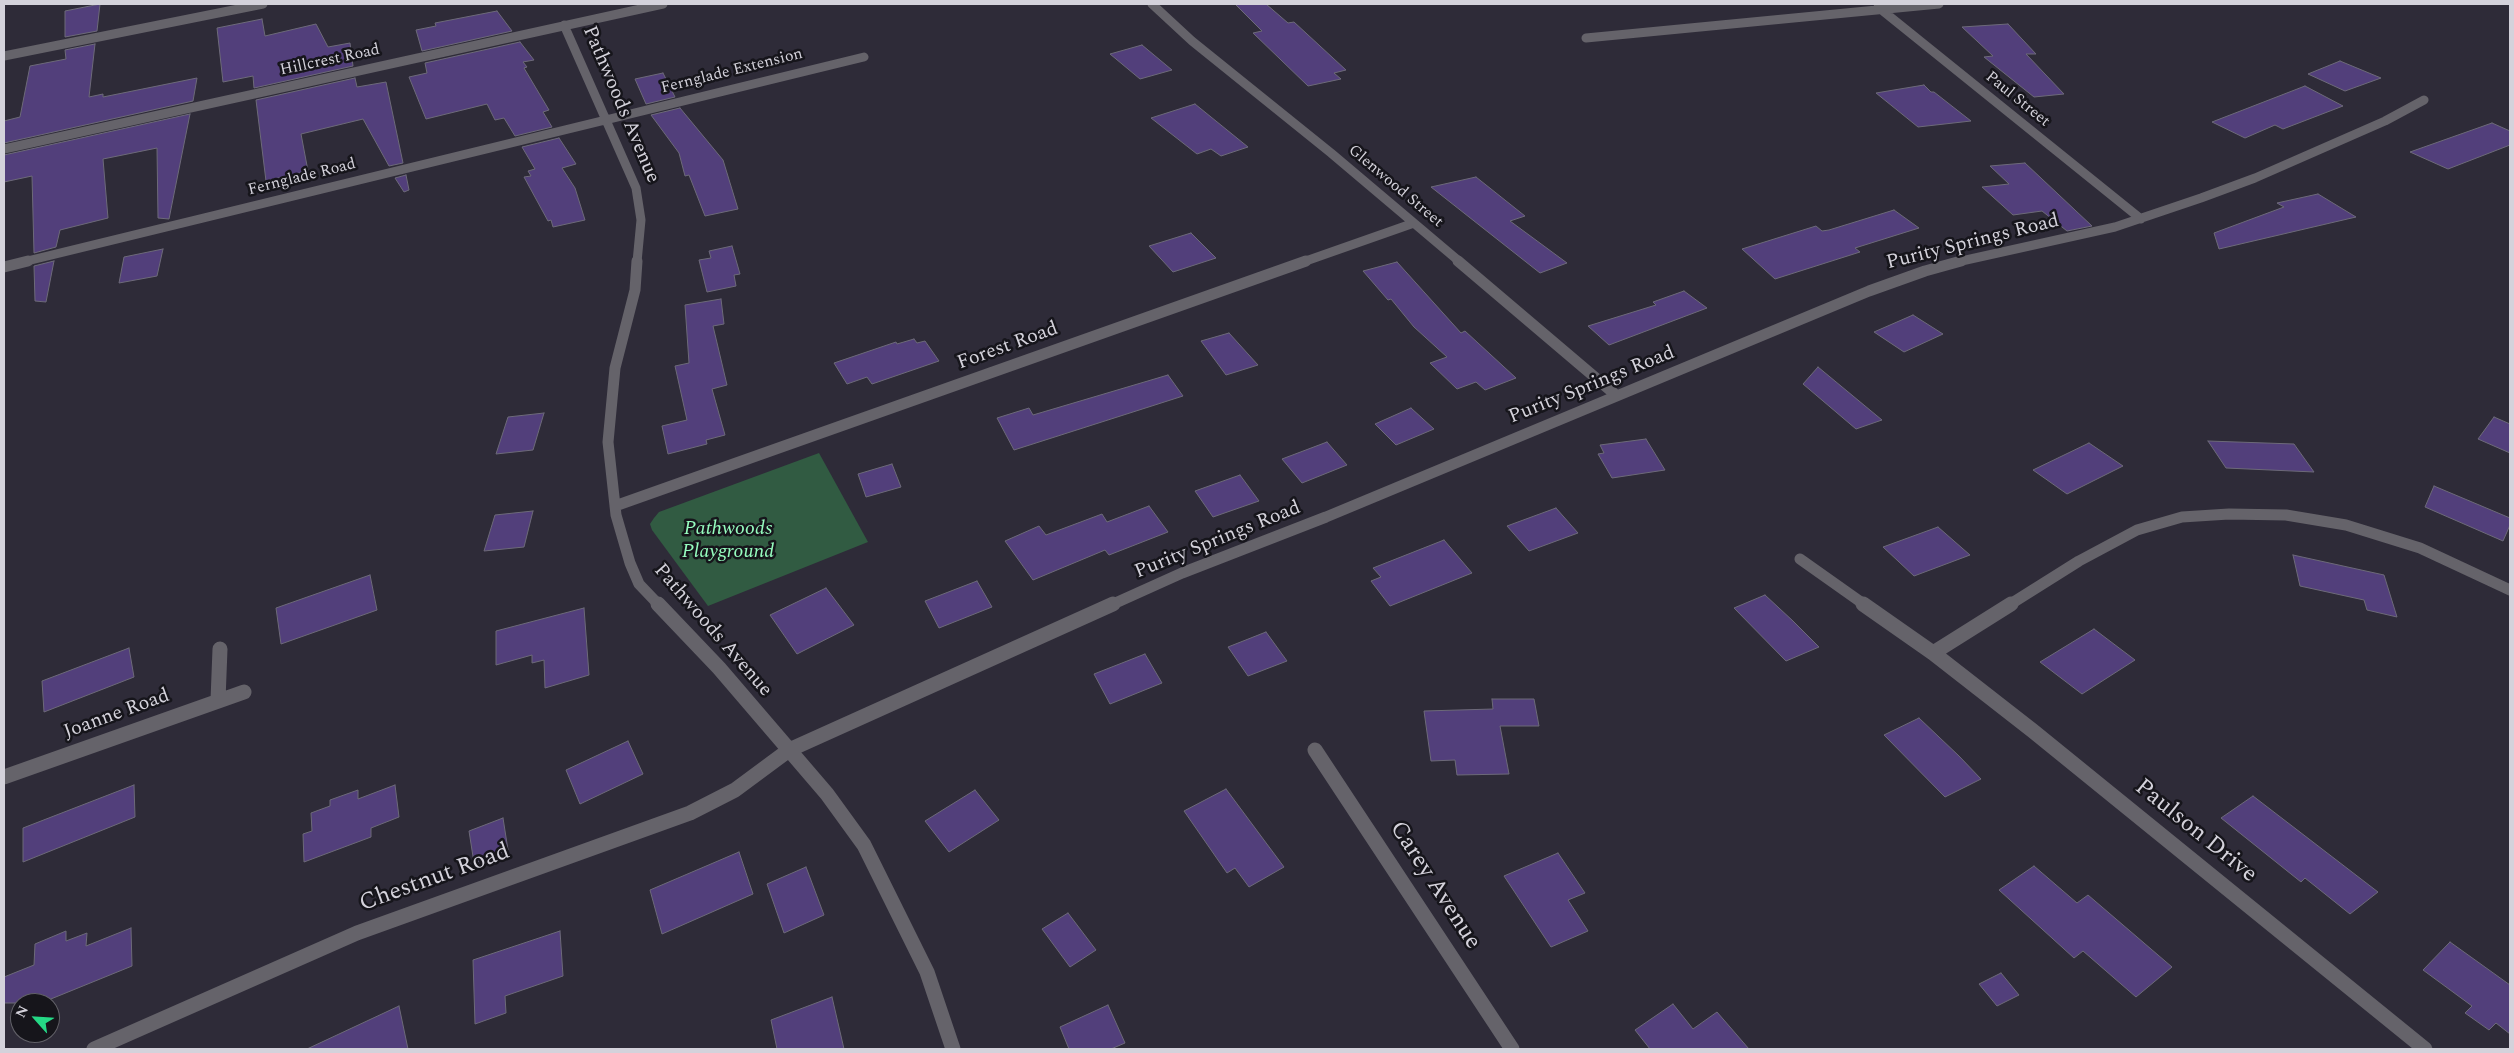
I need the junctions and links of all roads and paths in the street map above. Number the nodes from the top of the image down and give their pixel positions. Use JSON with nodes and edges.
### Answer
{"nodes":[{"id":1,"x":263,"y":4,"type":"edge"},
{"id":2,"x":663,"y":4,"type":"edge"},
{"id":3,"x":1152,"y":4,"type":"edge"},
{"id":4,"x":1939,"y":4,"type":"edge"},
{"id":5,"x":1877,"y":7,"type":"edge"},
{"id":6,"x":564,"y":26,"type":"junction"},
{"id":7,"x":1586,"y":38,"type":"dead end"},
{"id":8,"x":4,"y":56,"type":"edge"},
{"id":9,"x":864,"y":58,"type":"dead end"},
{"id":10,"x":2424,"y":100,"type":"dead end"},
{"id":11,"x":607,"y":118,"type":"junction"},
{"id":12,"x":4,"y":149,"type":"edge"},
{"id":13,"x":2141,"y":219,"type":"junction"},
{"id":14,"x":1414,"y":223,"type":"junction"},
{"id":15,"x":4,"y":267,"type":"edge"},
{"id":16,"x":1617,"y":396,"type":"junction"},
{"id":17,"x":615,"y":506,"type":"junction"},
{"id":18,"x":1800,"y":559,"type":"dead end"},
{"id":19,"x":2510,"y":590,"type":"edge"},
{"id":20,"x":220,"y":649,"type":"dead end"},
{"id":21,"x":1933,"y":653,"type":"junction"},
{"id":22,"x":244,"y":692,"type":"dead end"},
{"id":23,"x":218,"y":700,"type":"junction"},
{"id":24,"x":789,"y":750,"type":"junction"},
{"id":25,"x":1315,"y":750,"type":"dead end"},
{"id":26,"x":4,"y":777,"type":"edge"},
{"id":27,"x":94,"y":1049,"type":"edge"},
{"id":28,"x":953,"y":1049,"type":"edge"},
{"id":29,"x":1512,"y":1049,"type":"edge"},
{"id":30,"x":2425,"y":1049,"type":"edge"}],
"edges":[{"from":1,"to":8,"type":"street"},
{"from":2,"to":6,"type":"street","name":"Hillcrest Road"},
{"from":3,"to":14,"type":"street","name":"Glenwood Street"},
{"from":4,"to":5,"type":"street"},
{"from":5,"to":7,"type":"street"},
{"from":5,"to":13,"type":"street","name":"Paul Street"},
{"from":6,"to":11,"type":"street","name":"Pathwoods Avenue"},
{"from":6,"to":12,"type":"street","name":"Hillcrest Road"},
{"from":9,"to":11,"type":"street","name":"Fernglade Extension"},
{"from":10,"to":13,"type":"street","name":"Purity Springs Road"},
{"from":11,"to":15,"type":"street","name":"Fernglade Road"},
{"from":11,"to":17,"type":"street","name":"Pathwoods Avenue"},
{"from":13,"to":16,"type":"street","name":"Purity Springs Road"},
{"from":14,"to":16,"type":"street","name":"Glenwood Street"},
{"from":14,"to":17,"type":"street","name":"Forest Road"},
{"from":16,"to":24,"type":"street","name":"Purity Springs Road"},
{"from":17,"to":24,"type":"street","name":"Pathwoods Avenue"},
{"from":18,"to":21,"type":"street","name":"Paulson Drive"},
{"from":19,"to":21,"type":"street"},
{"from":20,"to":23,"type":"street"},
{"from":21,"to":30,"type":"street","name":"Paulson Drive"},
{"from":22,"to":23,"type":"street","name":"Joanne Road"},
{"from":23,"to":26,"type":"street","name":"Joanne Road"},
{"from":24,"to":27,"type":"street","name":"Chestnut Road"},
{"from":24,"to":28,"type":"street","name":"Pathwoods Avenue"},
{"from":25,"to":29,"type":"street","name":"Carey Avenue"}]}
